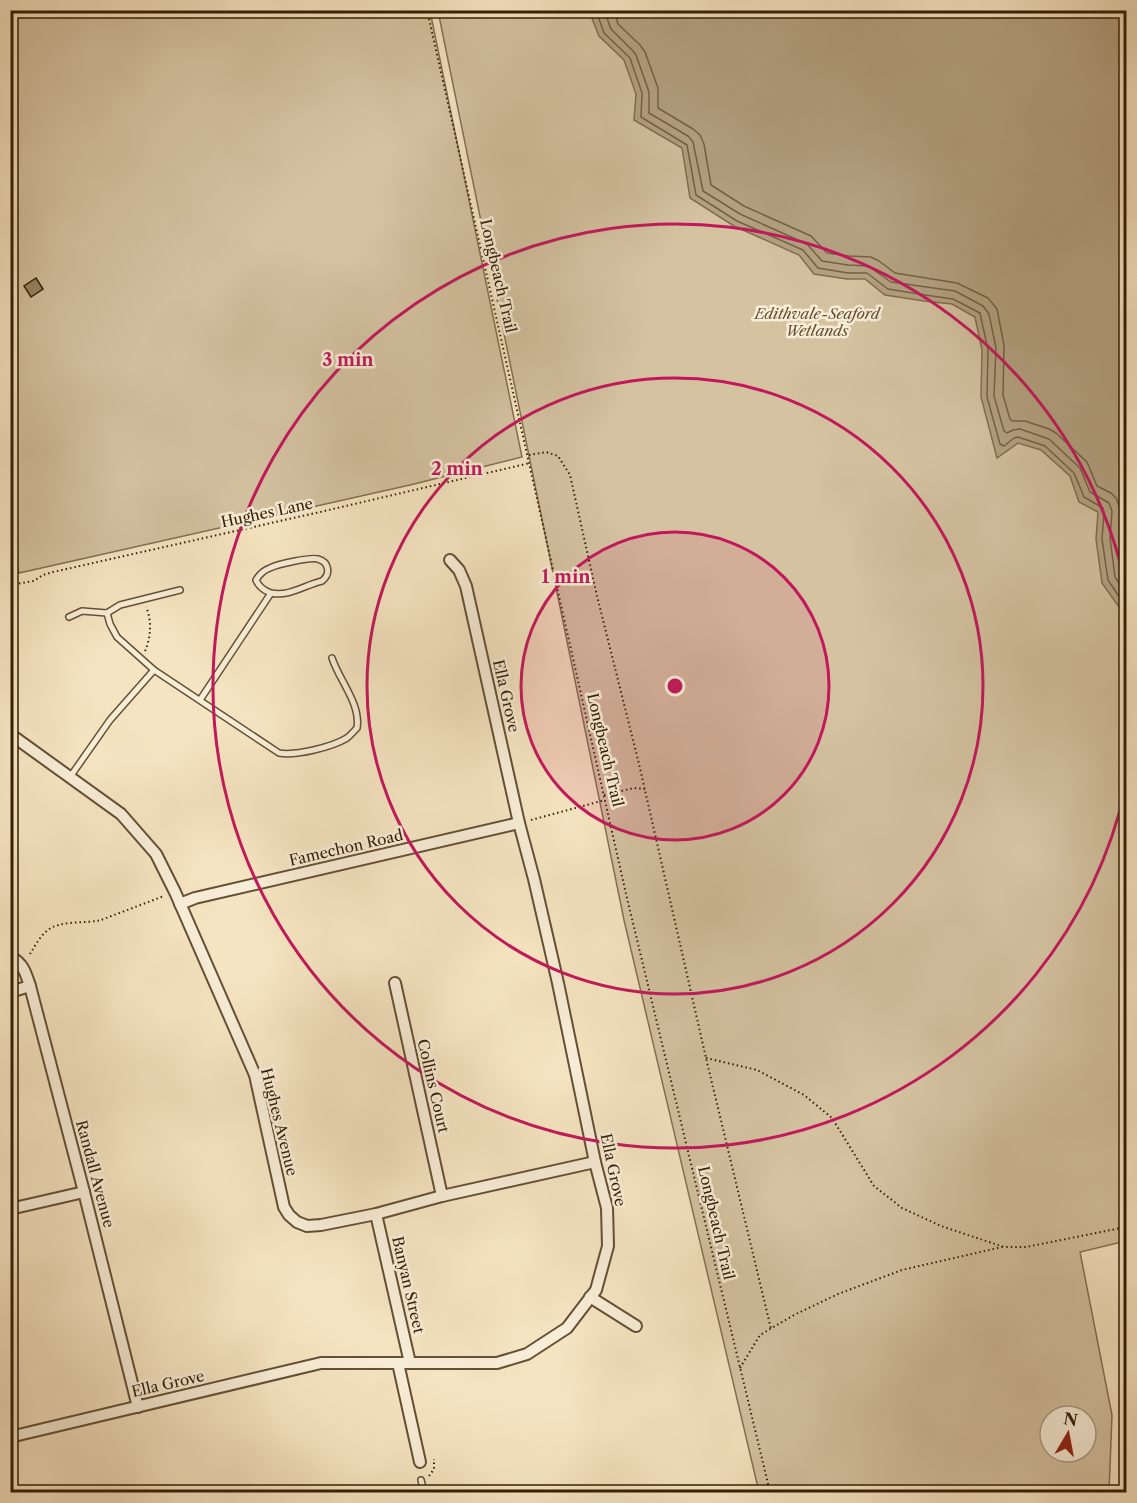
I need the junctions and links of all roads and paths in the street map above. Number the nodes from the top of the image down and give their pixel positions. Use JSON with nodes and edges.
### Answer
{"nodes":[{"id":1,"x":427,"y":10,"type":"edge"},
{"id":2,"x":528,"y":455,"type":"junction"},
{"id":3,"x":530,"y":463,"type":"junction"},
{"id":4,"x":450,"y":560,"type":"dead end"},
{"id":5,"x":10,"y":585,"type":"edge"},
{"id":6,"x":180,"y":590,"type":"dead end"},
{"id":7,"x":272,"y":593,"type":"junction"},
{"id":8,"x":143,"y":599,"type":"junction"},
{"id":9,"x":107,"y":613,"type":"junction"},
{"id":10,"x":69,"y":617,"type":"dead end"},
{"id":11,"x":140,"y":657,"type":"junction"},
{"id":12,"x":333,"y":658,"type":"dead end"},
{"id":13,"x":154,"y":670,"type":"junction"},
{"id":14,"x":200,"y":700,"type":"junction"},
{"id":15,"x":10,"y":734,"type":"edge"},
{"id":16,"x":70,"y":777,"type":"junction"},
{"id":17,"x":645,"y":789,"type":"junction"},
{"id":18,"x":604,"y":795,"type":"junction"},
{"id":19,"x":605,"y":800,"type":"junction"},
{"id":20,"x":519,"y":823,"type":"junction"},
{"id":21,"x":175,"y":892,"type":"junction"},
{"id":22,"x":180,"y":903,"type":"junction"},
{"id":23,"x":30,"y":954,"type":"dead end"},
{"id":24,"x":10,"y":956,"type":"edge"},
{"id":25,"x":395,"y":983,"type":"dead end"},
{"id":26,"x":30,"y":986,"type":"junction"},
{"id":27,"x":10,"y":992,"type":"edge"},
{"id":28,"x":706,"y":1058,"type":"junction"},
{"id":29,"x":595,"y":1162,"type":"junction"},
{"id":30,"x":84,"y":1192,"type":"junction"},
{"id":31,"x":442,"y":1196,"type":"junction"},
{"id":32,"x":10,"y":1209,"type":"edge"},
{"id":33,"x":376,"y":1214,"type":"junction"},
{"id":34,"x":1126,"y":1227,"type":"edge"},
{"id":35,"x":1004,"y":1246,"type":"junction"},
{"id":36,"x":590,"y":1298,"type":"junction"},
{"id":37,"x":636,"y":1326,"type":"dead end"},
{"id":38,"x":771,"y":1329,"type":"junction"},
{"id":39,"x":398,"y":1363,"type":"junction"},
{"id":40,"x":410,"y":1363,"type":"junction"},
{"id":41,"x":740,"y":1369,"type":"junction"},
{"id":42,"x":138,"y":1407,"type":"junction"},
{"id":43,"x":10,"y":1437,"type":"edge"},
{"id":44,"x":420,"y":1462,"type":"dead end"},
{"id":45,"x":421,"y":1480,"type":"dead end"},
{"id":46,"x":424,"y":1492,"type":"edge"},
{"id":47,"x":770,"y":1492,"type":"edge"}],
"edges":[{"from":1,"to":2,"type":"path","name":"Longbeach Trail"},
{"from":2,"to":3,"type":"path","name":"Longbeach Trail"},
{"from":2,"to":17,"type":"path"},
{"from":3,"to":5,"type":"path","name":"Hughes Lane"},
{"from":3,"to":18,"type":"path","name":"Longbeach Trail"},
{"from":4,"to":20,"type":"street","name":"Ella Grove"},
{"from":6,"to":8,"type":"lane"},
{"from":7,"to":7,"type":"lane"},
{"from":7,"to":14,"type":"lane"},
{"from":8,"to":9,"type":"lane"},
{"from":8,"to":11,"type":"path"},
{"from":9,"to":10,"type":"lane"},
{"from":9,"to":11,"type":"lane"},
{"from":11,"to":13,"type":"lane"},
{"from":12,"to":14,"type":"lane"},
{"from":13,"to":14,"type":"lane"},
{"from":13,"to":16,"type":"lane"},
{"from":15,"to":16,"type":"street","name":"Hughes Avenue"},
{"from":16,"to":21,"type":"street","name":"Hughes Avenue"},
{"from":17,"to":18,"type":"path"},
{"from":17,"to":28,"type":"path"},
{"from":18,"to":19,"type":"path","name":"Longbeach Trail"},
{"from":19,"to":20,"type":"path"},
{"from":19,"to":41,"type":"path","name":"Longbeach Trail"},
{"from":20,"to":22,"type":"street","name":"Famechon Road"},
{"from":20,"to":29,"type":"street","name":"Ella Grove"},
{"from":21,"to":22,"type":"street","name":"Hughes Avenue"},
{"from":21,"to":23,"type":"path"},
{"from":22,"to":33,"type":"street","name":"Hughes Avenue"},
{"from":24,"to":26,"type":"street","name":"Randall Avenue"},
{"from":25,"to":31,"type":"street","name":"Collins Court"},
{"from":26,"to":27,"type":"street"},
{"from":26,"to":30,"type":"street","name":"Randall Avenue"},
{"from":28,"to":35,"type":"path"},
{"from":28,"to":38,"type":"path"},
{"from":29,"to":31,"type":"street","name":"Hughes Avenue"},
{"from":29,"to":36,"type":"street","name":"Ella Grove"},
{"from":30,"to":32,"type":"street"},
{"from":30,"to":42,"type":"street","name":"Randall Avenue"},
{"from":31,"to":33,"type":"street","name":"Hughes Avenue"},
{"from":33,"to":40,"type":"street","name":"Banyan Street"},
{"from":34,"to":35,"type":"path"},
{"from":35,"to":38,"type":"path"},
{"from":36,"to":37,"type":"street"},
{"from":36,"to":40,"type":"street","name":"Ella Grove"},
{"from":38,"to":41,"type":"path"},
{"from":39,"to":40,"type":"street","name":"Ella Grove"},
{"from":39,"to":42,"type":"street","name":"Ella Grove"},
{"from":39,"to":44,"type":"street"},
{"from":41,"to":47,"type":"path","name":"Longbeach Trail"},
{"from":42,"to":43,"type":"street","name":"Ella Grove"},
{"from":45,"to":46,"type":"lane"}]}
